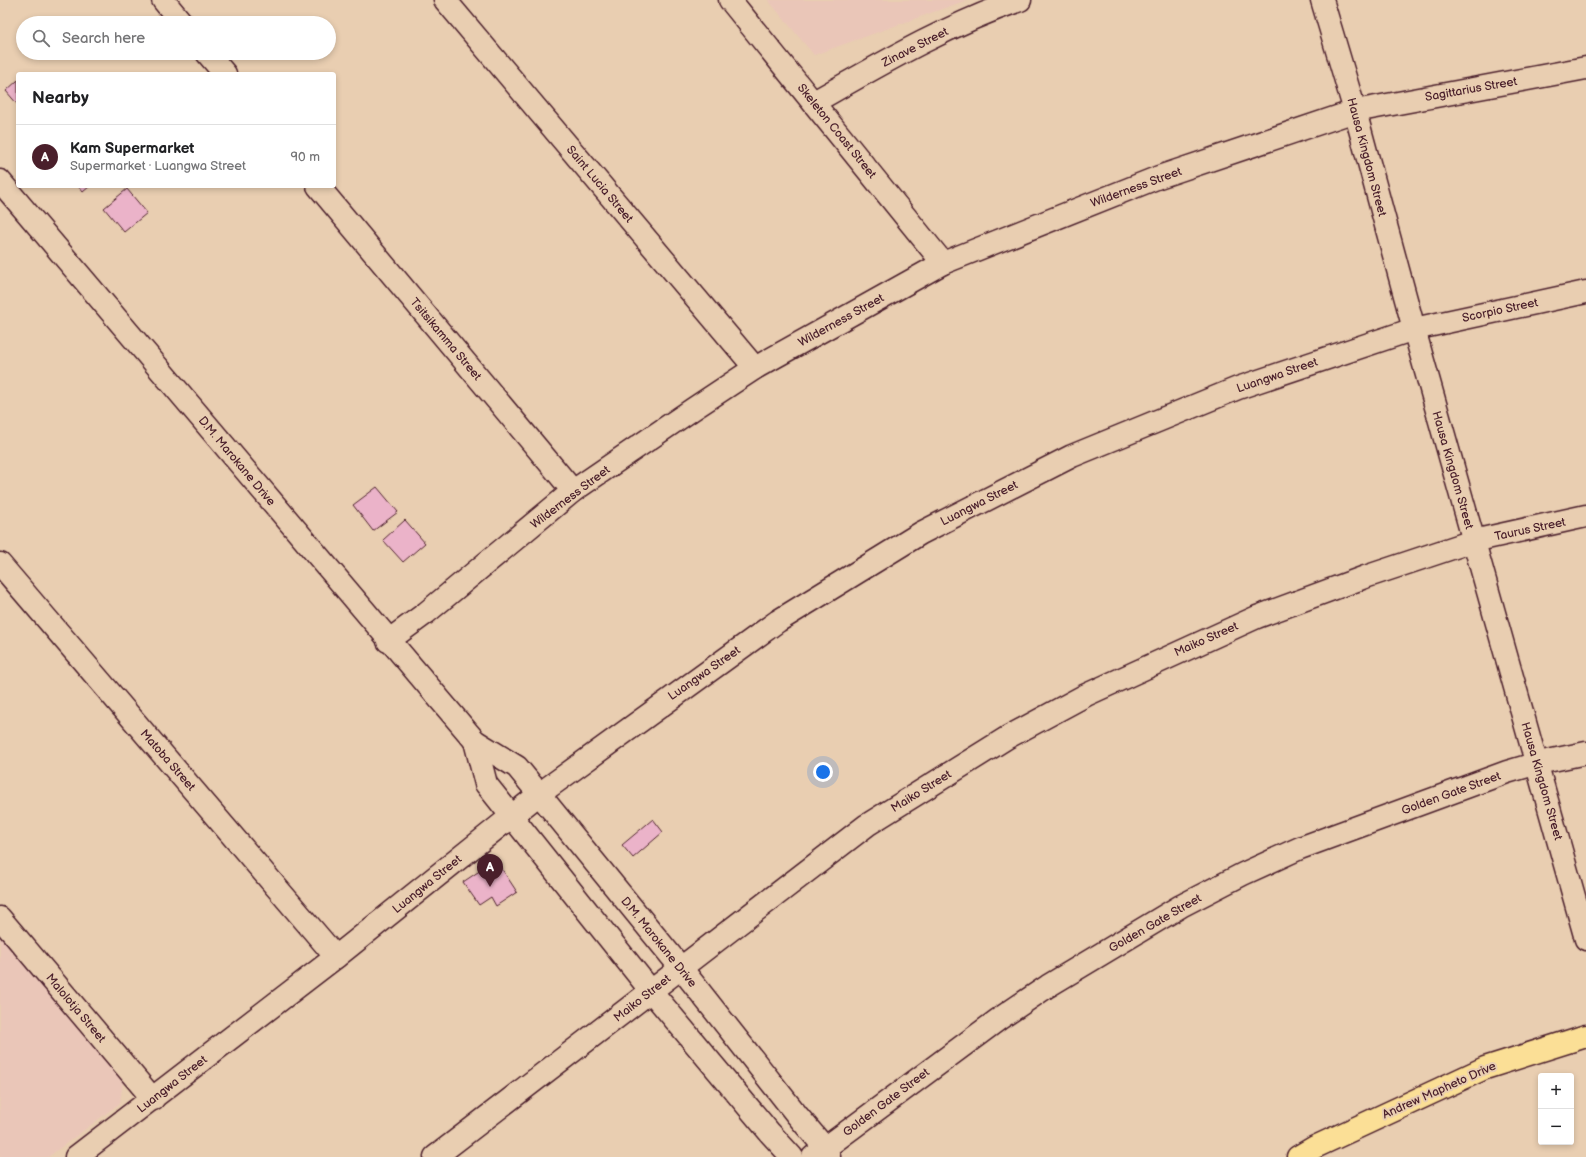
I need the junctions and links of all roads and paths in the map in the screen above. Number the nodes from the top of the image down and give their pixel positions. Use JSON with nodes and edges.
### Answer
{"nodes":[{"id":1,"x":163,"y":0,"type":"edge"},
{"id":2,"x":445,"y":0,"type":"edge"},
{"id":3,"x":730,"y":0,"type":"edge"},
{"id":4,"x":1020,"y":0,"type":"edge"},
{"id":5,"x":1322,"y":0,"type":"edge"},
{"id":6,"x":176,"y":16,"type":"edge"},
{"id":7,"x":213,"y":60,"type":"edge"},
{"id":8,"x":1586,"y":68,"type":"edge"},
{"id":9,"x":222,"y":72,"type":"edge"},
{"id":10,"x":814,"y":102,"type":"junction"},
{"id":11,"x":1355,"y":111,"type":"junction"},
{"id":12,"x":0,"y":181,"type":"edge"},
{"id":13,"x":320,"y":188,"type":"edge"},
{"id":14,"x":943,"y":263,"type":"junction"},
{"id":15,"x":1586,"y":292,"type":"edge"},
{"id":16,"x":1414,"y":328,"type":"junction"},
{"id":17,"x":755,"y":368,"type":"junction"},
{"id":18,"x":573,"y":491,"type":"junction"},
{"id":19,"x":1586,"y":516,"type":"edge"},
{"id":20,"x":1473,"y":541,"type":"junction"},
{"id":21,"x":0,"y":564,"type":"edge"},
{"id":22,"x":388,"y":641,"type":"junction"},
{"id":23,"x":475,"y":741,"type":"junction"},
{"id":24,"x":1586,"y":753,"type":"edge"},
{"id":25,"x":1538,"y":763,"type":"junction"},
{"id":26,"x":538,"y":795,"type":"junction"},
{"id":27,"x":512,"y":817,"type":"junction"},
{"id":28,"x":0,"y":918,"type":"edge"},
{"id":29,"x":1586,"y":939,"type":"edge"},
{"id":30,"x":336,"y":957,"type":"junction"},
{"id":31,"x":681,"y":968,"type":"junction"},
{"id":32,"x":651,"y":991,"type":"junction"},
{"id":33,"x":1586,"y":1036,"type":"edge"},
{"id":34,"x":153,"y":1099,"type":"junction"},
{"id":35,"x":822,"y":1154,"type":"edge"},
{"id":36,"x":76,"y":1157,"type":"edge"},
{"id":37,"x":435,"y":1157,"type":"edge"},
{"id":38,"x":792,"y":1157,"type":"edge"},
{"id":39,"x":1298,"y":1157,"type":"edge"}],
"edges":[{"from":1,"to":6,"type":"street"},
{"from":2,"to":17,"type":"street","name":"Saint Lucia Street"},
{"from":3,"to":10,"type":"street","name":"Skeleton Coast Street"},
{"from":4,"to":10,"type":"street","name":"Zinave Street"},
{"from":5,"to":11,"type":"street","name":"Hausa Kingdom Street"},
{"from":7,"to":9,"type":"street"},
{"from":8,"to":11,"type":"street","name":"Sagittarius Street"},
{"from":10,"to":14,"type":"street","name":"Skeleton Coast Street"},
{"from":11,"to":14,"type":"street","name":"Wilderness Street"},
{"from":11,"to":16,"type":"street","name":"Hausa Kingdom Street"},
{"from":12,"to":22,"type":"street","name":"D.M. Marokane Drive"},
{"from":13,"to":18,"type":"street","name":"Tsitsikamma Street"},
{"from":14,"to":17,"type":"street","name":"Wilderness Street"},
{"from":15,"to":16,"type":"street","name":"Scorpio Street"},
{"from":16,"to":20,"type":"street","name":"Hausa Kingdom Street"},
{"from":16,"to":26,"type":"street","name":"Luangwa Street"},
{"from":17,"to":18,"type":"street","name":"Wilderness Street"},
{"from":18,"to":22,"type":"street","name":"Wilderness Street"},
{"from":19,"to":20,"type":"street","name":"Taurus Street"},
{"from":20,"to":25,"type":"street","name":"Hausa Kingdom Street"},
{"from":20,"to":31,"type":"street","name":"Maiko Street"},
{"from":21,"to":30,"type":"street","name":"Matoba Street"},
{"from":22,"to":23,"type":"street","name":"D.M. Marokane Drive"},
{"from":23,"to":26,"type":"street","name":"D.M. Marokane Drive"},
{"from":23,"to":27,"type":"street","name":"D.M. Marokane Drive"},
{"from":24,"to":25,"type":"street","name":"Golden Gate Street"},
{"from":25,"to":29,"type":"street","name":"Hausa Kingdom Street"},
{"from":25,"to":35,"type":"street","name":"Golden Gate Street"},
{"from":26,"to":27,"type":"street","name":"Luangwa Street"},
{"from":26,"to":31,"type":"street","name":"D.M. Marokane Drive"},
{"from":27,"to":30,"type":"street","name":"Luangwa Street"},
{"from":27,"to":32,"type":"street","name":"D.M. Marokane Drive"},
{"from":28,"to":34,"type":"street","name":"Malolotja Street"},
{"from":30,"to":34,"type":"street","name":"Luangwa Street"},
{"from":31,"to":32,"type":"street","name":"Maiko Street"},
{"from":31,"to":35,"type":"street","name":"D.M. Marokane Drive"},
{"from":32,"to":37,"type":"street","name":"Maiko Street"},
{"from":32,"to":38,"type":"street","name":"D.M. Marokane Drive"},
{"from":33,"to":39,"type":"main road","name":"Andrew Mapheto Drive"},
{"from":34,"to":36,"type":"street","name":"Luangwa Street"}]}
